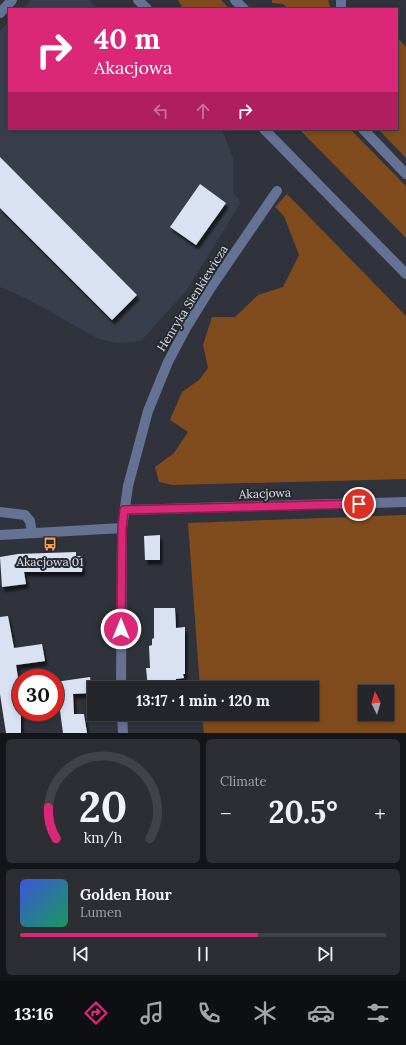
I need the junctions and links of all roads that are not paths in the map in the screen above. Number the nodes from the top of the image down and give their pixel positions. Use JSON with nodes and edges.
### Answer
{"nodes":[{"id":1,"x":12,"y":0,"type":"edge"},
{"id":2,"x":138,"y":0,"type":"edge"},
{"id":3,"x":235,"y":0,"type":"edge"},
{"id":4,"x":146,"y":8,"type":"edge"},
{"id":5,"x":243,"y":8,"type":"edge"},
{"id":6,"x":0,"y":13,"type":"edge"},
{"id":7,"x":265,"y":130,"type":"edge"},
{"id":8,"x":364,"y":130,"type":"edge"},
{"id":9,"x":406,"y":174,"type":"edge"},
{"id":10,"x":277,"y":191,"type":"dead end"},
{"id":11,"x":406,"y":274,"type":"edge"},
{"id":12,"x":406,"y":502,"type":"edge"},
{"id":13,"x":124,"y":510,"type":"junction"},
{"id":14,"x":0,"y":512,"type":"edge"},
{"id":15,"x":122,"y":528,"type":"junction"},
{"id":16,"x":32,"y":533,"type":"junction"},
{"id":17,"x":0,"y":534,"type":"edge"},
{"id":18,"x":121,"y":681,"type":"edge"},
{"id":19,"x":122,"y":721,"type":"edge"},
{"id":20,"x":123,"y":733,"type":"edge"}],
"edges":[{"from":1,"to":6,"type":"street"},
{"from":2,"to":4,"type":"street"},
{"from":3,"to":5,"type":"street"},
{"from":7,"to":11,"type":"street"},
{"from":8,"to":9,"type":"street"},
{"from":10,"to":13,"type":"street","name":"Henryka Sienkiewicza"},
{"from":12,"to":13,"type":"street","name":"Akacjowa"},
{"from":13,"to":15,"type":"street","name":"Henryka Sienkiewicza"},
{"from":14,"to":16,"type":"street"},
{"from":15,"to":16,"type":"street"},
{"from":15,"to":18,"type":"street","name":"Henryka Sienkiewicza"},
{"from":16,"to":17,"type":"street"},
{"from":19,"to":20,"type":"street"}]}
